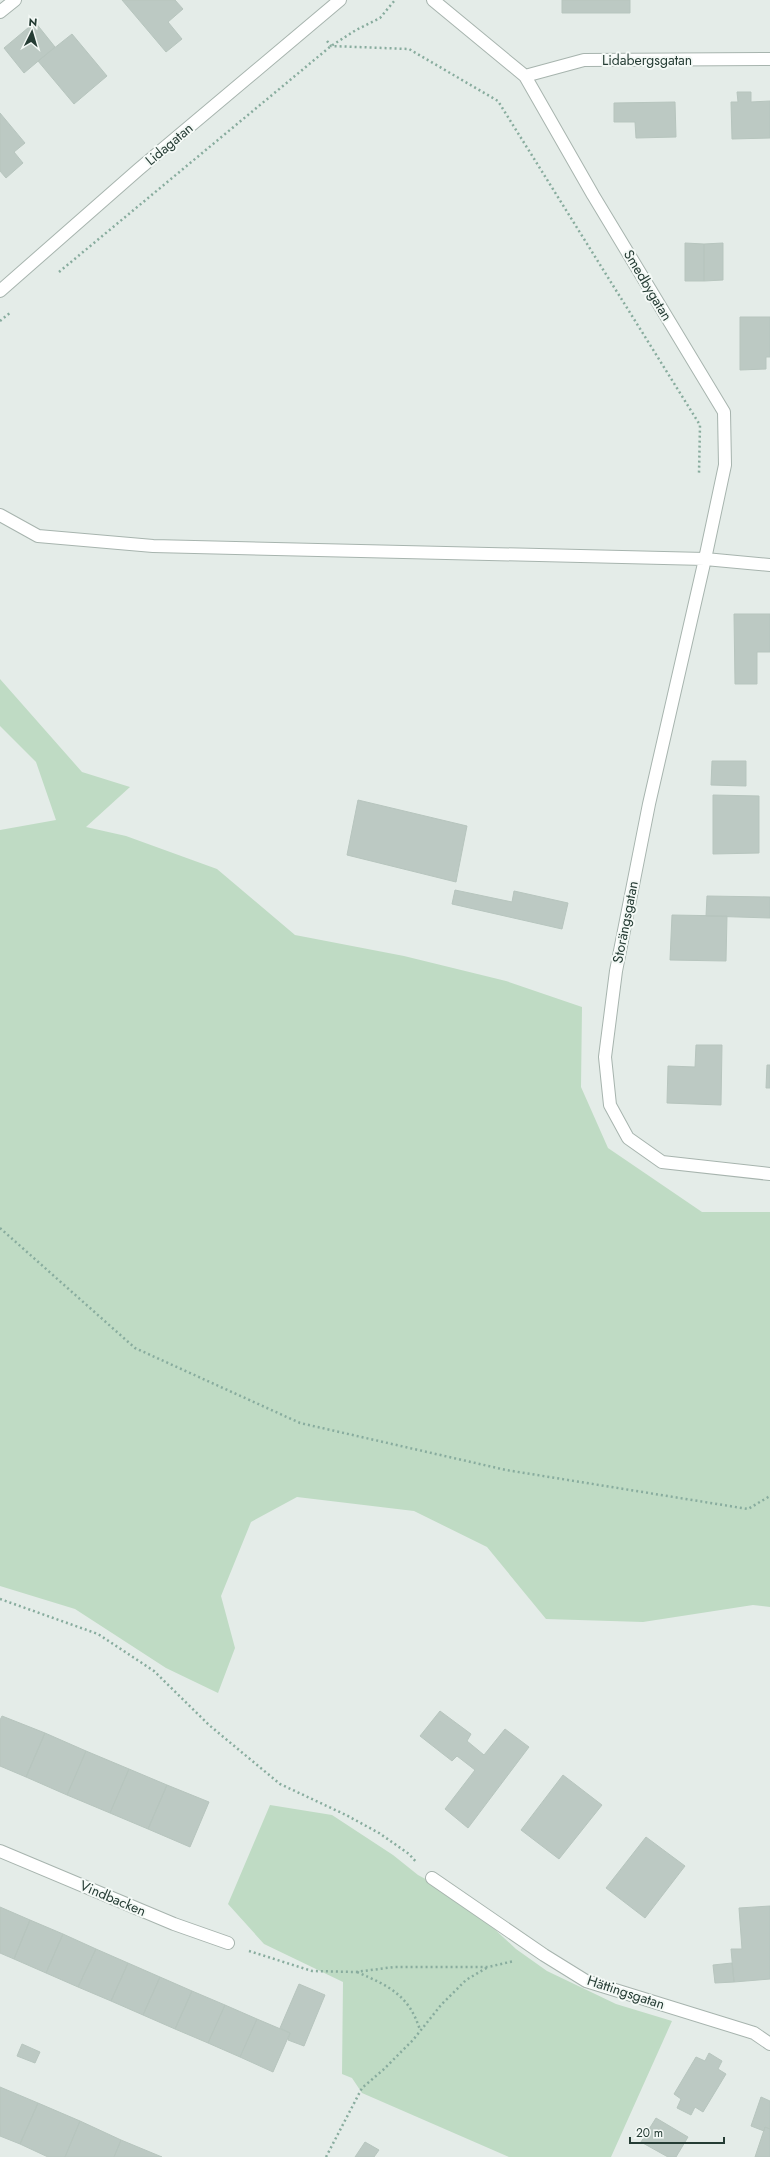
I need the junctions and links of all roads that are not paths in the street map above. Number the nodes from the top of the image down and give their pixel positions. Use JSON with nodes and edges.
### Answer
{"nodes":[{"id":1,"x":15,"y":0,"type":"edge"},
{"id":2,"x":340,"y":0,"type":"edge"},
{"id":3,"x":433,"y":0,"type":"edge"},
{"id":4,"x":0,"y":12,"type":"edge"},
{"id":5,"x":770,"y":59,"type":"edge"},
{"id":6,"x":525,"y":76,"type":"junction"},
{"id":7,"x":0,"y":291,"type":"edge"},
{"id":8,"x":0,"y":515,"type":"edge"},
{"id":9,"x":705,"y":559,"type":"junction"},
{"id":10,"x":770,"y":565,"type":"edge"},
{"id":11,"x":770,"y":1174,"type":"edge"},
{"id":12,"x":0,"y":1851,"type":"edge"},
{"id":13,"x":432,"y":1878,"type":"road end"},
{"id":14,"x":228,"y":1944,"type":"road end"},
{"id":15,"x":770,"y":2044,"type":"edge"}],
"edges":[{"from":1,"to":4,"type":"street"},
{"from":2,"to":7,"type":"street","name":"Lidagatan"},
{"from":3,"to":6,"type":"street","name":"Smedbygatan"},
{"from":5,"to":6,"type":"street","name":"Lidabergsgatan"},
{"from":6,"to":9,"type":"street","name":"Smedbygatan"},
{"from":8,"to":9,"type":"street"},
{"from":9,"to":10,"type":"street"},
{"from":9,"to":11,"type":"street","name":"Storängsgatan"},
{"from":12,"to":14,"type":"street","name":"Vindbacken"},
{"from":13,"to":15,"type":"street","name":"Hättingsgatan"}]}
